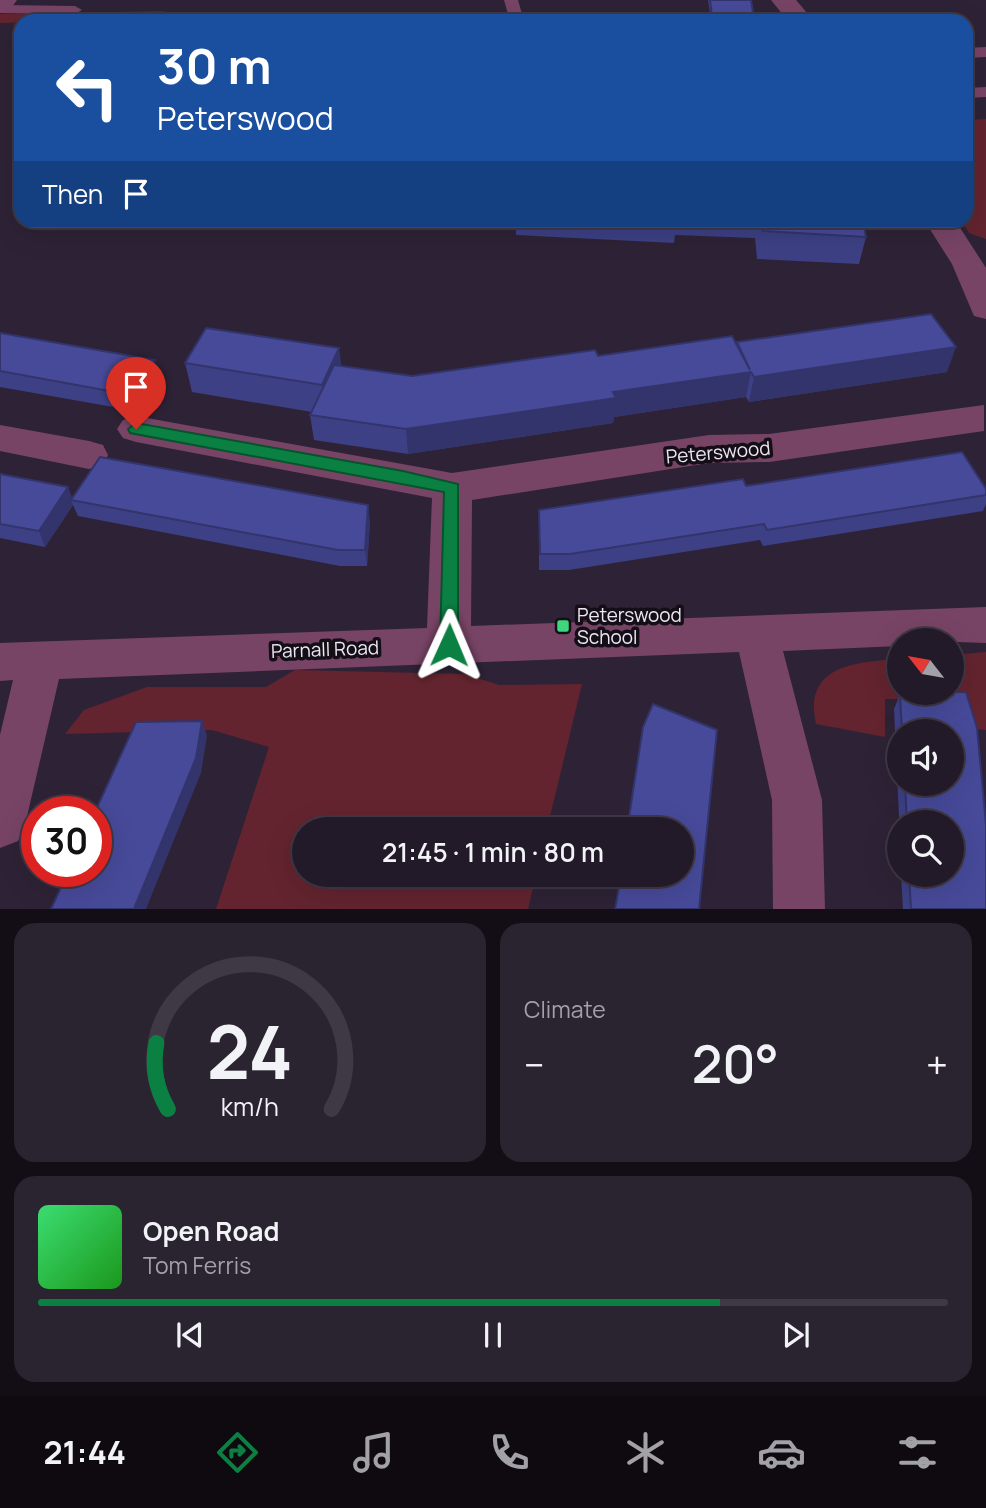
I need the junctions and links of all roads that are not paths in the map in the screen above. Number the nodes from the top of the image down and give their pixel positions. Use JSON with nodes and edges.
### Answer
{"nodes":[{"id":1,"x":5,"y":0,"type":"edge"},
{"id":2,"x":783,"y":0,"type":"edge"},
{"id":3,"x":0,"y":7,"type":"edge"},
{"id":4,"x":75,"y":10,"type":"dead end"},
{"id":5,"x":795,"y":14,"type":"edge"},
{"id":6,"x":947,"y":228,"type":"edge"},
{"id":7,"x":977,"y":264,"type":"edge"},
{"id":8,"x":986,"y":308,"type":"edge"},
{"id":9,"x":984,"y":418,"type":"dead end"},
{"id":10,"x":136,"y":429,"type":"dead end"},
{"id":11,"x":0,"y":438,"type":"edge"},
{"id":12,"x":89,"y":455,"type":"dead end"},
{"id":13,"x":452,"y":488,"type":"junction"},
{"id":14,"x":986,"y":625,"type":"edge"},
{"id":15,"x":757,"y":636,"type":"junction"},
{"id":16,"x":449,"y":645,"type":"junction"},
{"id":17,"x":20,"y":661,"type":"edge"},
{"id":18,"x":0,"y":825,"type":"edge"},
{"id":19,"x":799,"y":909,"type":"edge"}],
"edges":[{"from":1,"to":3,"type":"street"},
{"from":2,"to":5,"type":"street"},
{"from":3,"to":4,"type":"lane"},
{"from":6,"to":7,"type":"street"},
{"from":7,"to":8,"type":"street"},
{"from":9,"to":13,"type":"street","name":"Peterswood"},
{"from":10,"to":13,"type":"street","name":"Peterswood"},
{"from":11,"to":12,"type":"street"},
{"from":13,"to":16,"type":"street"},
{"from":14,"to":15,"type":"street","name":"Parnall Road"},
{"from":15,"to":16,"type":"street","name":"Parnall Road"},
{"from":15,"to":19,"type":"street"},
{"from":16,"to":17,"type":"street","name":"Parnall Road"},
{"from":17,"to":18,"type":"street"}]}
